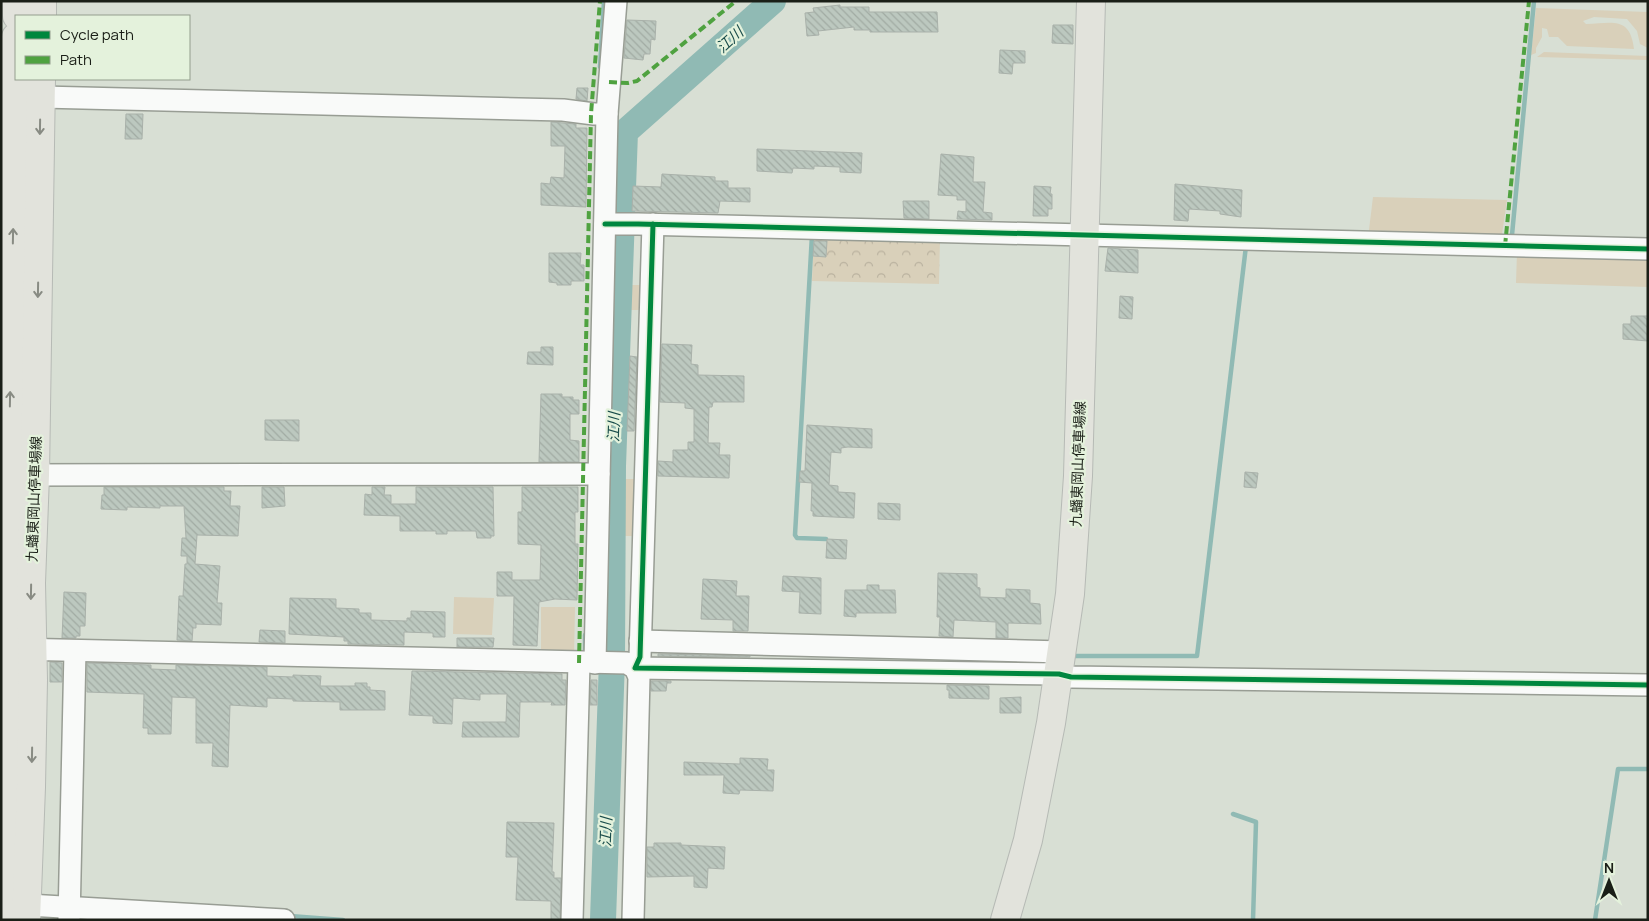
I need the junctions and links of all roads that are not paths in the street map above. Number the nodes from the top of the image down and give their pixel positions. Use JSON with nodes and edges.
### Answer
{"nodes":[{"id":1,"x":17,"y":1,"type":"edge"},
{"id":2,"x":42,"y":1,"type":"edge"},
{"id":3,"x":616,"y":1,"type":"edge"},
{"id":4,"x":1091,"y":1,"type":"edge"},
{"id":5,"x":16,"y":15,"type":"edge"},
{"id":6,"x":42,"y":15,"type":"edge"},
{"id":7,"x":24,"y":92,"type":"edge"},
{"id":8,"x":600,"y":114,"type":"junction"},
{"id":9,"x":605,"y":224,"type":"junction"},
{"id":10,"x":649,"y":227,"type":"junction"},
{"id":11,"x":1085,"y":235,"type":"junction"},
{"id":12,"x":1648,"y":249,"type":"edge"},
{"id":13,"x":592,"y":473,"type":"junction"},
{"id":14,"x":15,"y":475,"type":"edge"},
{"id":15,"x":13,"y":648,"type":"edge"},
{"id":16,"x":75,"y":651,"type":"junction"},
{"id":17,"x":637,"y":654,"type":"junction"},
{"id":18,"x":1061,"y":663,"type":"junction"},
{"id":19,"x":592,"y":664,"type":"junction"},
{"id":20,"x":1648,"y":685,"type":"edge"},
{"id":21,"x":69,"y":908,"type":"edge"},
{"id":22,"x":13,"y":910,"type":"edge"},
{"id":23,"x":284,"y":920,"type":"edge"},
{"id":24,"x":572,"y":920,"type":"edge"},
{"id":25,"x":633,"y":920,"type":"edge"},
{"id":26,"x":1005,"y":920,"type":"edge"}],
"edges":[{"from":1,"to":5,"type":"main road"},
{"from":2,"to":6,"type":"main road"},
{"from":3,"to":8,"type":"street"},
{"from":4,"to":11,"type":"main road","name":"九蟠東岡山停車場線"},
{"from":7,"to":8,"type":"street"},
{"from":7,"to":14,"type":"main road","name":"九蟠東岡山停車場線"},
{"from":8,"to":9,"type":"street"},
{"from":9,"to":10,"type":"street"},
{"from":9,"to":13,"type":"street"},
{"from":10,"to":11,"type":"street"},
{"from":10,"to":17,"type":"street"},
{"from":11,"to":12,"type":"street"},
{"from":11,"to":18,"type":"main road","name":"九蟠東岡山停車場線"},
{"from":13,"to":14,"type":"street"},
{"from":13,"to":19,"type":"street"},
{"from":14,"to":15,"type":"main road","name":"九蟠東岡山停車場線"},
{"from":15,"to":16,"type":"street"},
{"from":15,"to":22,"type":"main road","name":"九蟠東岡山停車場線"},
{"from":16,"to":19,"type":"street"},
{"from":16,"to":21,"type":"street"},
{"from":17,"to":18,"type":"street"},
{"from":17,"to":19,"type":"street"},
{"from":17,"to":25,"type":"street"},
{"from":18,"to":20,"type":"street"},
{"from":18,"to":26,"type":"main road","name":"九蟠東岡山停車場線"},
{"from":19,"to":24,"type":"street"},
{"from":21,"to":22,"type":"street"},
{"from":21,"to":23,"type":"street"}]}
